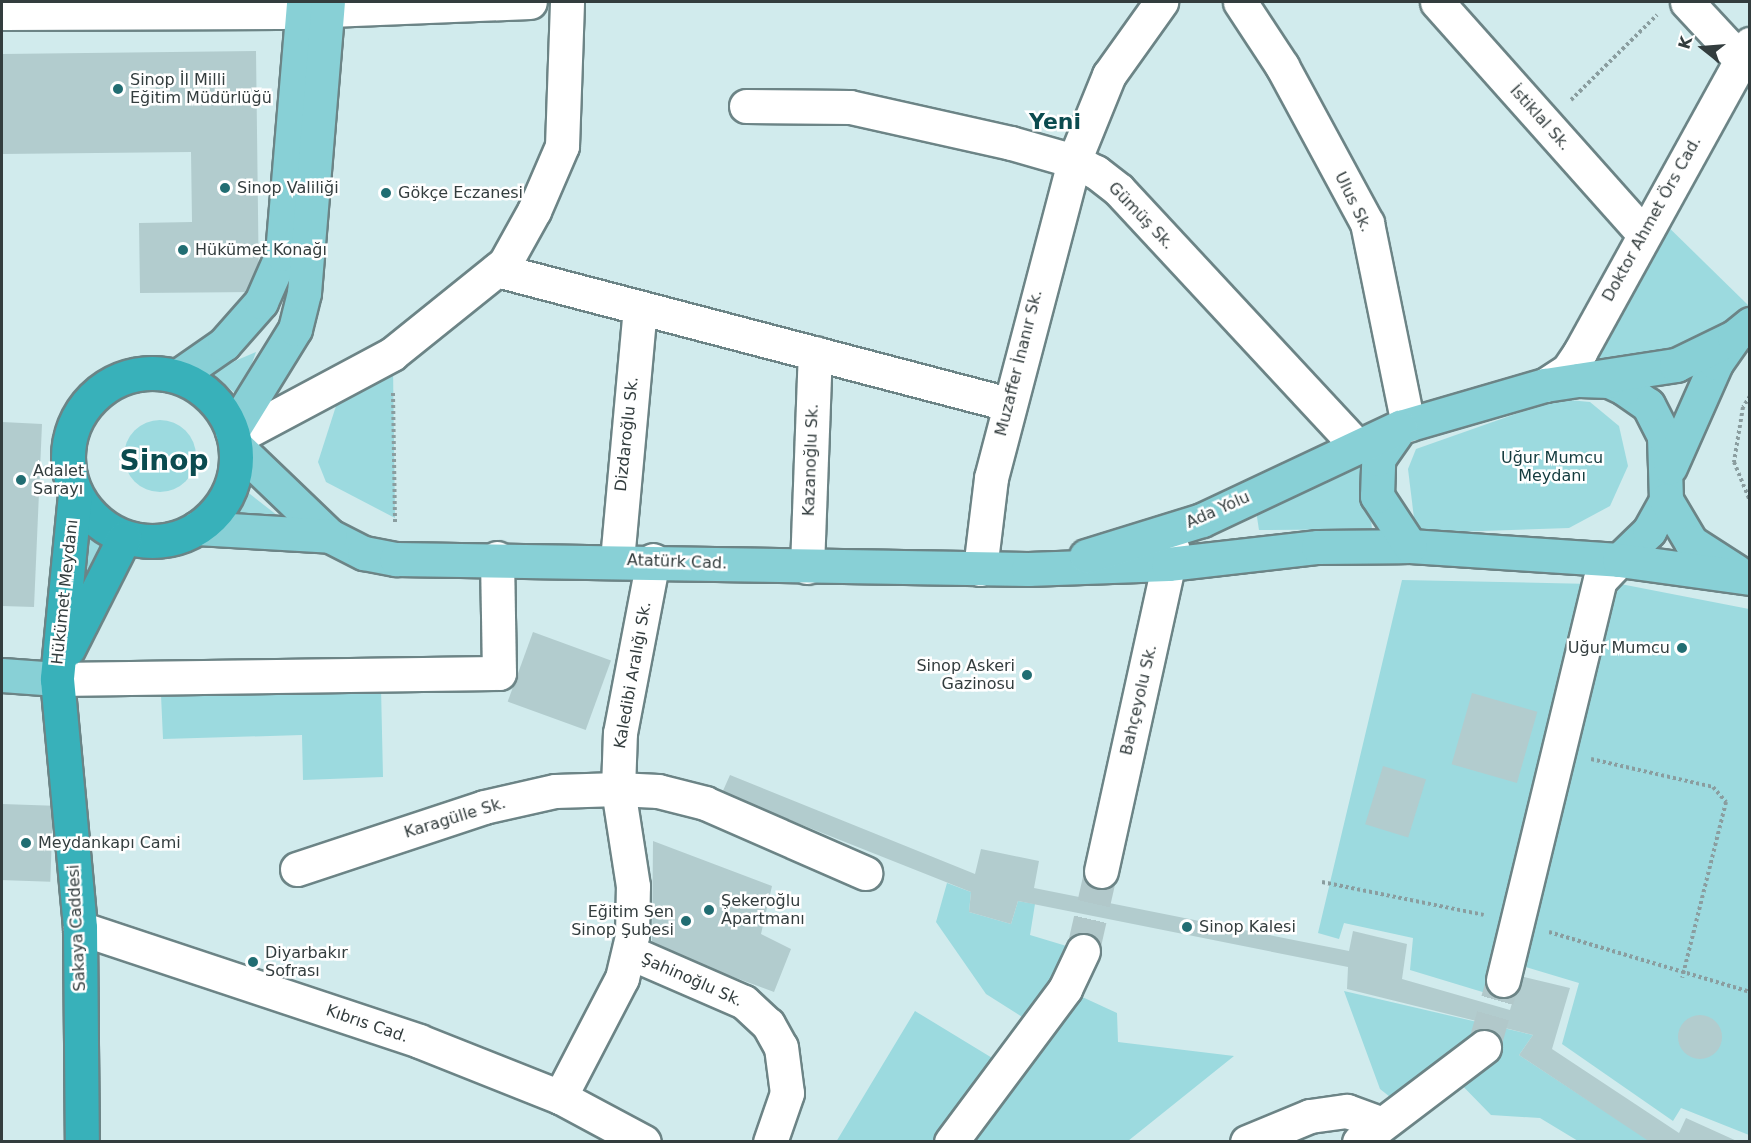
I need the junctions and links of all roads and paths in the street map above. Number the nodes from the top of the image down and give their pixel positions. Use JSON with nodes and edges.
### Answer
{"nodes":[{"id":1,"x":530,"y":2,"type":"edge"},
{"id":2,"x":567,"y":2,"type":"edge"},
{"id":3,"x":1161,"y":2,"type":"edge"},
{"id":4,"x":1240,"y":2,"type":"edge"},
{"id":5,"x":1437,"y":2,"type":"edge"},
{"id":6,"x":315,"y":6,"type":"edge"},
{"id":7,"x":1675,"y":6,"type":"edge"},
{"id":8,"x":2,"y":13,"type":"edge"},
{"id":9,"x":1745,"y":51,"type":"edge"},
{"id":10,"x":746,"y":106,"type":"dead end"},
{"id":11,"x":1546,"y":125,"type":"junction"},
{"id":12,"x":1074,"y":161,"type":"junction"},
{"id":13,"x":1643,"y":233,"type":"junction"},
{"id":14,"x":497,"y":270,"type":"junction"},
{"id":15,"x":640,"y":308,"type":"junction"},
{"id":16,"x":1742,"y":331,"type":"edge"},
{"id":17,"x":392,"y":354,"type":"junction"},
{"id":18,"x":815,"y":354,"type":"junction"},
{"id":19,"x":178,"y":376,"type":"junction"},
{"id":20,"x":1579,"y":380,"type":"junction"},
{"id":21,"x":1545,"y":385,"type":"junction"},
{"id":22,"x":1749,"y":396,"type":"edge"},
{"id":23,"x":1008,"y":404,"type":"junction"},
{"id":24,"x":1404,"y":426,"type":"junction"},
{"id":25,"x":234,"y":438,"type":"junction"},
{"id":26,"x":1356,"y":445,"type":"junction"},
{"id":27,"x":1667,"y":487,"type":"junction"},
{"id":28,"x":75,"y":494,"type":"junction"},
{"id":29,"x":1749,"y":501,"type":"edge"},
{"id":30,"x":197,"y":528,"type":"junction"},
{"id":31,"x":1164,"y":533,"type":"junction"},
{"id":32,"x":330,"y":537,"type":"junction"},
{"id":33,"x":124,"y":538,"type":"junction"},
{"id":34,"x":1410,"y":546,"type":"junction"},
{"id":35,"x":497,"y":558,"type":"junction"},
{"id":36,"x":396,"y":559,"type":"junction"},
{"id":37,"x":617,"y":560,"type":"junction"},
{"id":38,"x":653,"y":560,"type":"junction"},
{"id":39,"x":1619,"y":560,"type":"junction"},
{"id":40,"x":1168,"y":564,"type":"junction"},
{"id":41,"x":807,"y":567,"type":"junction"},
{"id":42,"x":980,"y":569,"type":"junction"},
{"id":43,"x":1028,"y":569,"type":"junction"},
{"id":44,"x":1749,"y":578,"type":"edge"},
{"id":45,"x":2,"y":675,"type":"edge"},
{"id":46,"x":57,"y":679,"type":"junction"},
{"id":47,"x":1558,"y":752,"type":"junction"},
{"id":48,"x":618,"y":789,"type":"junction"},
{"id":49,"x":297,"y":869,"type":"dead end"},
{"id":50,"x":1101,"y":871,"type":"tunnel mouth"},
{"id":51,"x":865,"y":873,"type":"dead end"},
{"id":52,"x":80,"y":928,"type":"junction"},
{"id":53,"x":1083,"y":951,"type":"tunnel mouth"},
{"id":54,"x":629,"y":952,"type":"junction"},
{"id":55,"x":1682,"y":978,"type":"dead end"},
{"id":56,"x":1503,"y":980,"type":"tunnel mouth"},
{"id":57,"x":1484,"y":1047,"type":"tunnel mouth"},
{"id":58,"x":560,"y":1097,"type":"junction"},
{"id":59,"x":1370,"y":1133,"type":"edge"},
{"id":60,"x":82,"y":1142,"type":"edge"},
{"id":61,"x":644,"y":1142,"type":"edge"},
{"id":62,"x":770,"y":1142,"type":"edge"},
{"id":63,"x":951,"y":1142,"type":"edge"},
{"id":64,"x":1247,"y":1142,"type":"edge"}],
"edges":[{"from":1,"to":6,"type":"street"},
{"from":2,"to":14,"type":"street"},
{"from":3,"to":12,"type":"street"},
{"from":4,"to":24,"type":"street","name":"Ulus Sk."},
{"from":5,"to":11,"type":"street","name":"İstiklal Sk."},
{"from":6,"to":8,"type":"street"},
{"from":6,"to":19,"type":"main road"},
{"from":6,"to":25,"type":"main road"},
{"from":7,"to":9,"type":"street"},
{"from":7,"to":11,"type":"path"},
{"from":9,"to":13,"type":"street","name":"Doktor Ahmet Örs Cad."},
{"from":10,"to":12,"type":"street","name":"Gümüş Sk."},
{"from":11,"to":13,"type":"street","name":"İstiklal Sk."},
{"from":12,"to":23,"type":"street","name":"Muzaffer İnanır Sk."},
{"from":12,"to":26,"type":"street","name":"Gümüş Sk."},
{"from":13,"to":21,"type":"street","name":"Doktor Ahmet Örs Cad."},
{"from":14,"to":15,"type":"street"},
{"from":14,"to":17,"type":"street"},
{"from":15,"to":18,"type":"street"},
{"from":15,"to":37,"type":"street","name":"Dizdaroğlu Sk."},
{"from":16,"to":20,"type":"main road"},
{"from":16,"to":27,"type":"main road"},
{"from":17,"to":25,"type":"street"},
{"from":17,"to":36,"type":"path"},
{"from":18,"to":23,"type":"street"},
{"from":18,"to":41,"type":"street","name":"Kazanoğlu Sk."},
{"from":19,"to":25,"type":"highway","name":"Hükümet Meydanı"},
{"from":19,"to":28,"type":"highway","name":"Hükümet Meydanı"},
{"from":20,"to":21,"type":"main road","name":"Ada Yolu"},
{"from":20,"to":27,"type":"main road"},
{"from":21,"to":24,"type":"main road","name":"Ada Yolu"},
{"from":22,"to":29,"type":"path"},
{"from":23,"to":42,"type":"street","name":"Muzaffer İnanır Sk."},
{"from":24,"to":26,"type":"main road","name":"Ada Yolu"},
{"from":24,"to":34,"type":"main road"},
{"from":25,"to":30,"type":"highway","name":"Hükümet Meydanı"},
{"from":25,"to":32,"type":"main road"},
{"from":26,"to":31,"type":"main road","name":"Ada Yolu"},
{"from":27,"to":39,"type":"main road"},
{"from":27,"to":44,"type":"main road"},
{"from":28,"to":33,"type":"highway","name":"Hükümet Meydanı"},
{"from":28,"to":46,"type":"highway","name":"Hükümet Meydanı"},
{"from":30,"to":32,"type":"main road"},
{"from":30,"to":33,"type":"highway","name":"Hükümet Meydanı"},
{"from":31,"to":40,"type":"street","name":"Bahçeyolu Sk."},
{"from":31,"to":43,"type":"main road","name":"Ada Yolu"},
{"from":32,"to":36,"type":"main road","name":"Atatürk Cad."},
{"from":33,"to":46,"type":"highway","name":"Hükümet Meydanı"},
{"from":34,"to":39,"type":"main road"},
{"from":34,"to":40,"type":"main road"},
{"from":35,"to":36,"type":"main road","name":"Atatürk Cad."},
{"from":35,"to":37,"type":"main road","name":"Atatürk Cad."},
{"from":35,"to":46,"type":"street"},
{"from":37,"to":38,"type":"main road","name":"Atatürk Cad."},
{"from":38,"to":41,"type":"main road","name":"Atatürk Cad."},
{"from":38,"to":48,"type":"street","name":"Kaledibi Aralığı Sk."},
{"from":39,"to":44,"type":"main road"},
{"from":39,"to":47,"type":"street"},
{"from":40,"to":43,"type":"main road"},
{"from":40,"to":50,"type":"street","name":"Bahçeyolu Sk."},
{"from":41,"to":42,"type":"main road","name":"Atatürk Cad."},
{"from":42,"to":43,"type":"main road","name":"Atatürk Cad."},
{"from":45,"to":46,"type":"main road"},
{"from":46,"to":52,"type":"highway","name":"Sakaya Caddesi"},
{"from":47,"to":55,"type":"path"},
{"from":47,"to":56,"type":"street"},
{"from":48,"to":49,"type":"street","name":"Karagülle Sk."},
{"from":48,"to":51,"type":"street","name":"Karagülle Sk."},
{"from":48,"to":54,"type":"street","name":"Kaledibi Aralığı Sk."},
{"from":52,"to":58,"type":"street","name":"Kıbrıs Cad."},
{"from":52,"to":60,"type":"highway","name":"Sakaya Caddesi"},
{"from":53,"to":63,"type":"street"},
{"from":54,"to":58,"type":"street","name":"Kaledibi Aralığı Sk."},
{"from":54,"to":62,"type":"street","name":"Şahinoğlu Sk."},
{"from":57,"to":59,"type":"street"},
{"from":58,"to":61,"type":"street","name":"Kıbrıs Cad."},
{"from":59,"to":64,"type":"street"}]}
